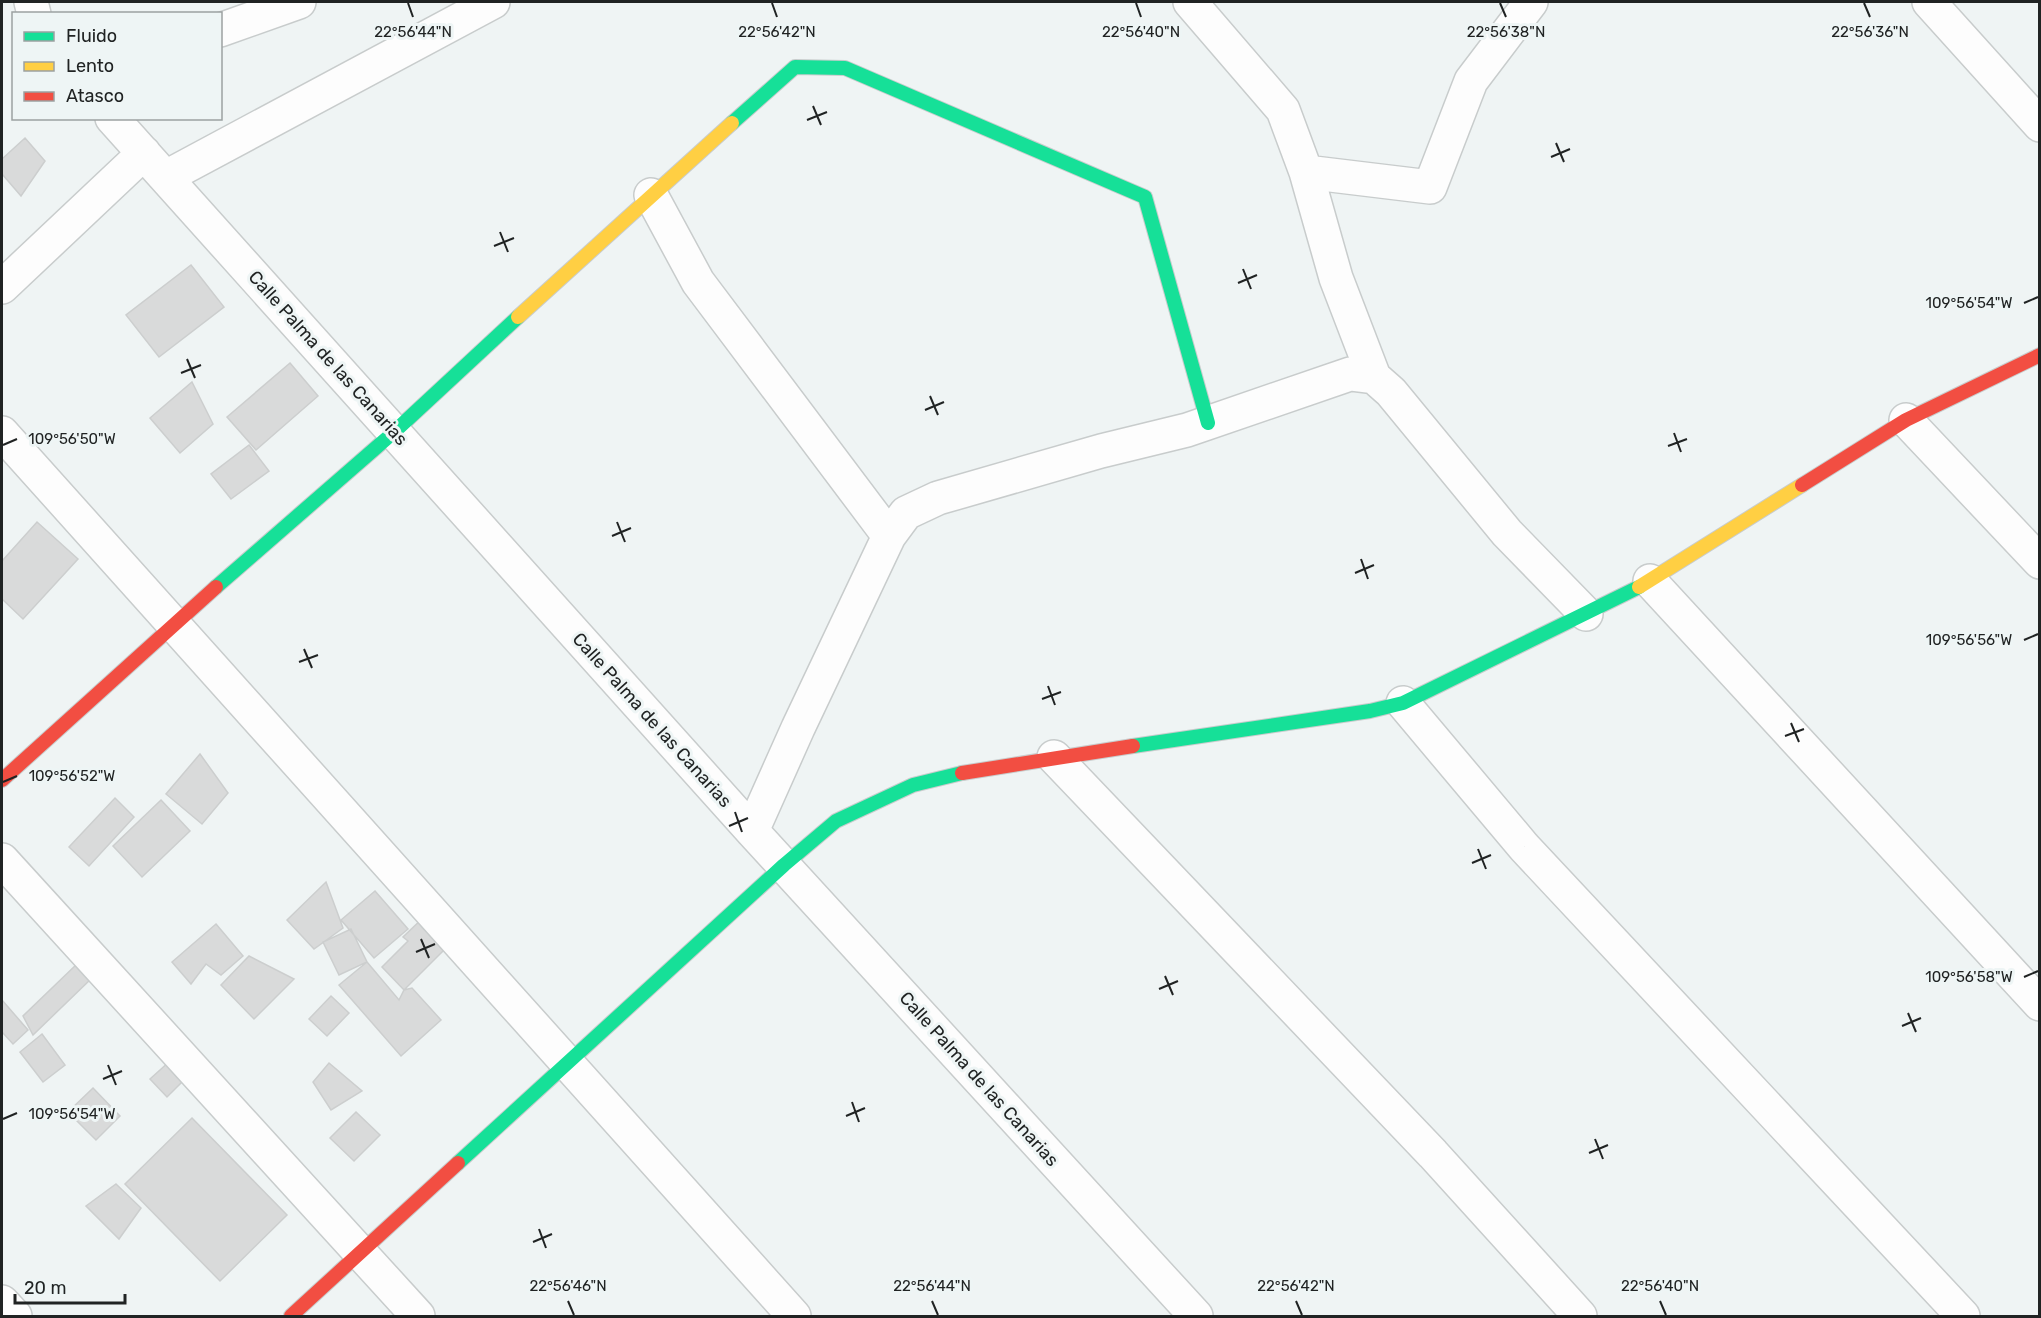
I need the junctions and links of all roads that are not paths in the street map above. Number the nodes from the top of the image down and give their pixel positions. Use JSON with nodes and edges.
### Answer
{"nodes":[{"id":1,"x":299,"y":2,"type":"edge"},
{"id":2,"x":492,"y":2,"type":"edge"},
{"id":3,"x":1190,"y":2,"type":"edge"},
{"id":4,"x":1531,"y":2,"type":"edge"},
{"id":5,"x":1929,"y":2,"type":"edge"},
{"id":6,"x":222,"y":29,"type":"edge"},
{"id":7,"x":114,"y":120,"type":"edge"},
{"id":8,"x":2040,"y":125,"type":"edge"},
{"id":9,"x":144,"y":153,"type":"junction"},
{"id":10,"x":1306,"y":172,"type":"junction"},
{"id":11,"x":166,"y":177,"type":"junction"},
{"id":12,"x":651,"y":195,"type":"junction"},
{"id":13,"x":2,"y":287,"type":"edge"},
{"id":14,"x":2040,"y":355,"type":"edge"},
{"id":15,"x":1374,"y":377,"type":"junction"},
{"id":16,"x":1906,"y":420,"type":"junction"},
{"id":17,"x":1208,"y":423,"type":"junction"},
{"id":18,"x":394,"y":432,"type":"junction"},
{"id":19,"x":2,"y":433,"type":"edge"},
{"id":20,"x":889,"y":536,"type":"junction"},
{"id":21,"x":2040,"y":562,"type":"edge"},
{"id":22,"x":1650,"y":581,"type":"junction"},
{"id":23,"x":1586,"y":614,"type":"junction"},
{"id":24,"x":173,"y":625,"type":"junction"},
{"id":25,"x":1403,"y":703,"type":"junction"},
{"id":26,"x":1054,"y":757,"type":"junction"},
{"id":27,"x":2,"y":780,"type":"edge"},
{"id":28,"x":752,"y":831,"type":"junction"},
{"id":29,"x":2,"y":860,"type":"edge"},
{"id":30,"x":784,"y":865,"type":"junction"},
{"id":31,"x":2040,"y":1004,"type":"edge"},
{"id":32,"x":567,"y":1063,"type":"junction"},
{"id":33,"x":360,"y":1252,"type":"junction"},
{"id":34,"x":2,"y":1302,"type":"edge"},
{"id":35,"x":15,"y":1317,"type":"edge"},
{"id":36,"x":291,"y":1317,"type":"edge"},
{"id":37,"x":418,"y":1317,"type":"edge"},
{"id":38,"x":795,"y":1317,"type":"edge"},
{"id":39,"x":1196,"y":1317,"type":"edge"},
{"id":40,"x":1580,"y":1317,"type":"edge"},
{"id":41,"x":1963,"y":1317,"type":"edge"}],
"edges":[{"from":1,"to":6,"type":"street"},
{"from":2,"to":11,"type":"street"},
{"from":3,"to":10,"type":"street"},
{"from":4,"to":10,"type":"street"},
{"from":5,"to":8,"type":"street"},
{"from":7,"to":9,"type":"street","name":"Calle Palma de las Canarias"},
{"from":9,"to":11,"type":"street","name":"Calle Palma de las Canarias"},
{"from":9,"to":13,"type":"street"},
{"from":10,"to":15,"type":"street"},
{"from":11,"to":18,"type":"street","name":"Calle Palma de las Canarias"},
{"from":12,"to":17,"type":"street"},
{"from":12,"to":18,"type":"street"},
{"from":12,"to":20,"type":"street"},
{"from":14,"to":16,"type":"street"},
{"from":15,"to":17,"type":"street"},
{"from":15,"to":23,"type":"street"},
{"from":16,"to":21,"type":"street"},
{"from":16,"to":22,"type":"street"},
{"from":17,"to":20,"type":"street"},
{"from":18,"to":24,"type":"street"},
{"from":18,"to":28,"type":"street","name":"Calle Palma de las Canarias"},
{"from":19,"to":24,"type":"street"},
{"from":20,"to":28,"type":"street"},
{"from":22,"to":23,"type":"street"},
{"from":22,"to":31,"type":"street"},
{"from":23,"to":25,"type":"street"},
{"from":24,"to":27,"type":"street"},
{"from":24,"to":32,"type":"street"},
{"from":25,"to":26,"type":"street"},
{"from":25,"to":41,"type":"street"},
{"from":26,"to":30,"type":"street"},
{"from":26,"to":40,"type":"street"},
{"from":28,"to":30,"type":"street","name":"Calle Palma de las Canarias"},
{"from":29,"to":33,"type":"street"},
{"from":30,"to":32,"type":"street"},
{"from":30,"to":39,"type":"street","name":"Calle Palma de las Canarias"},
{"from":32,"to":33,"type":"street"},
{"from":32,"to":38,"type":"street"},
{"from":33,"to":36,"type":"street"},
{"from":33,"to":37,"type":"street"},
{"from":34,"to":35,"type":"street"}]}
